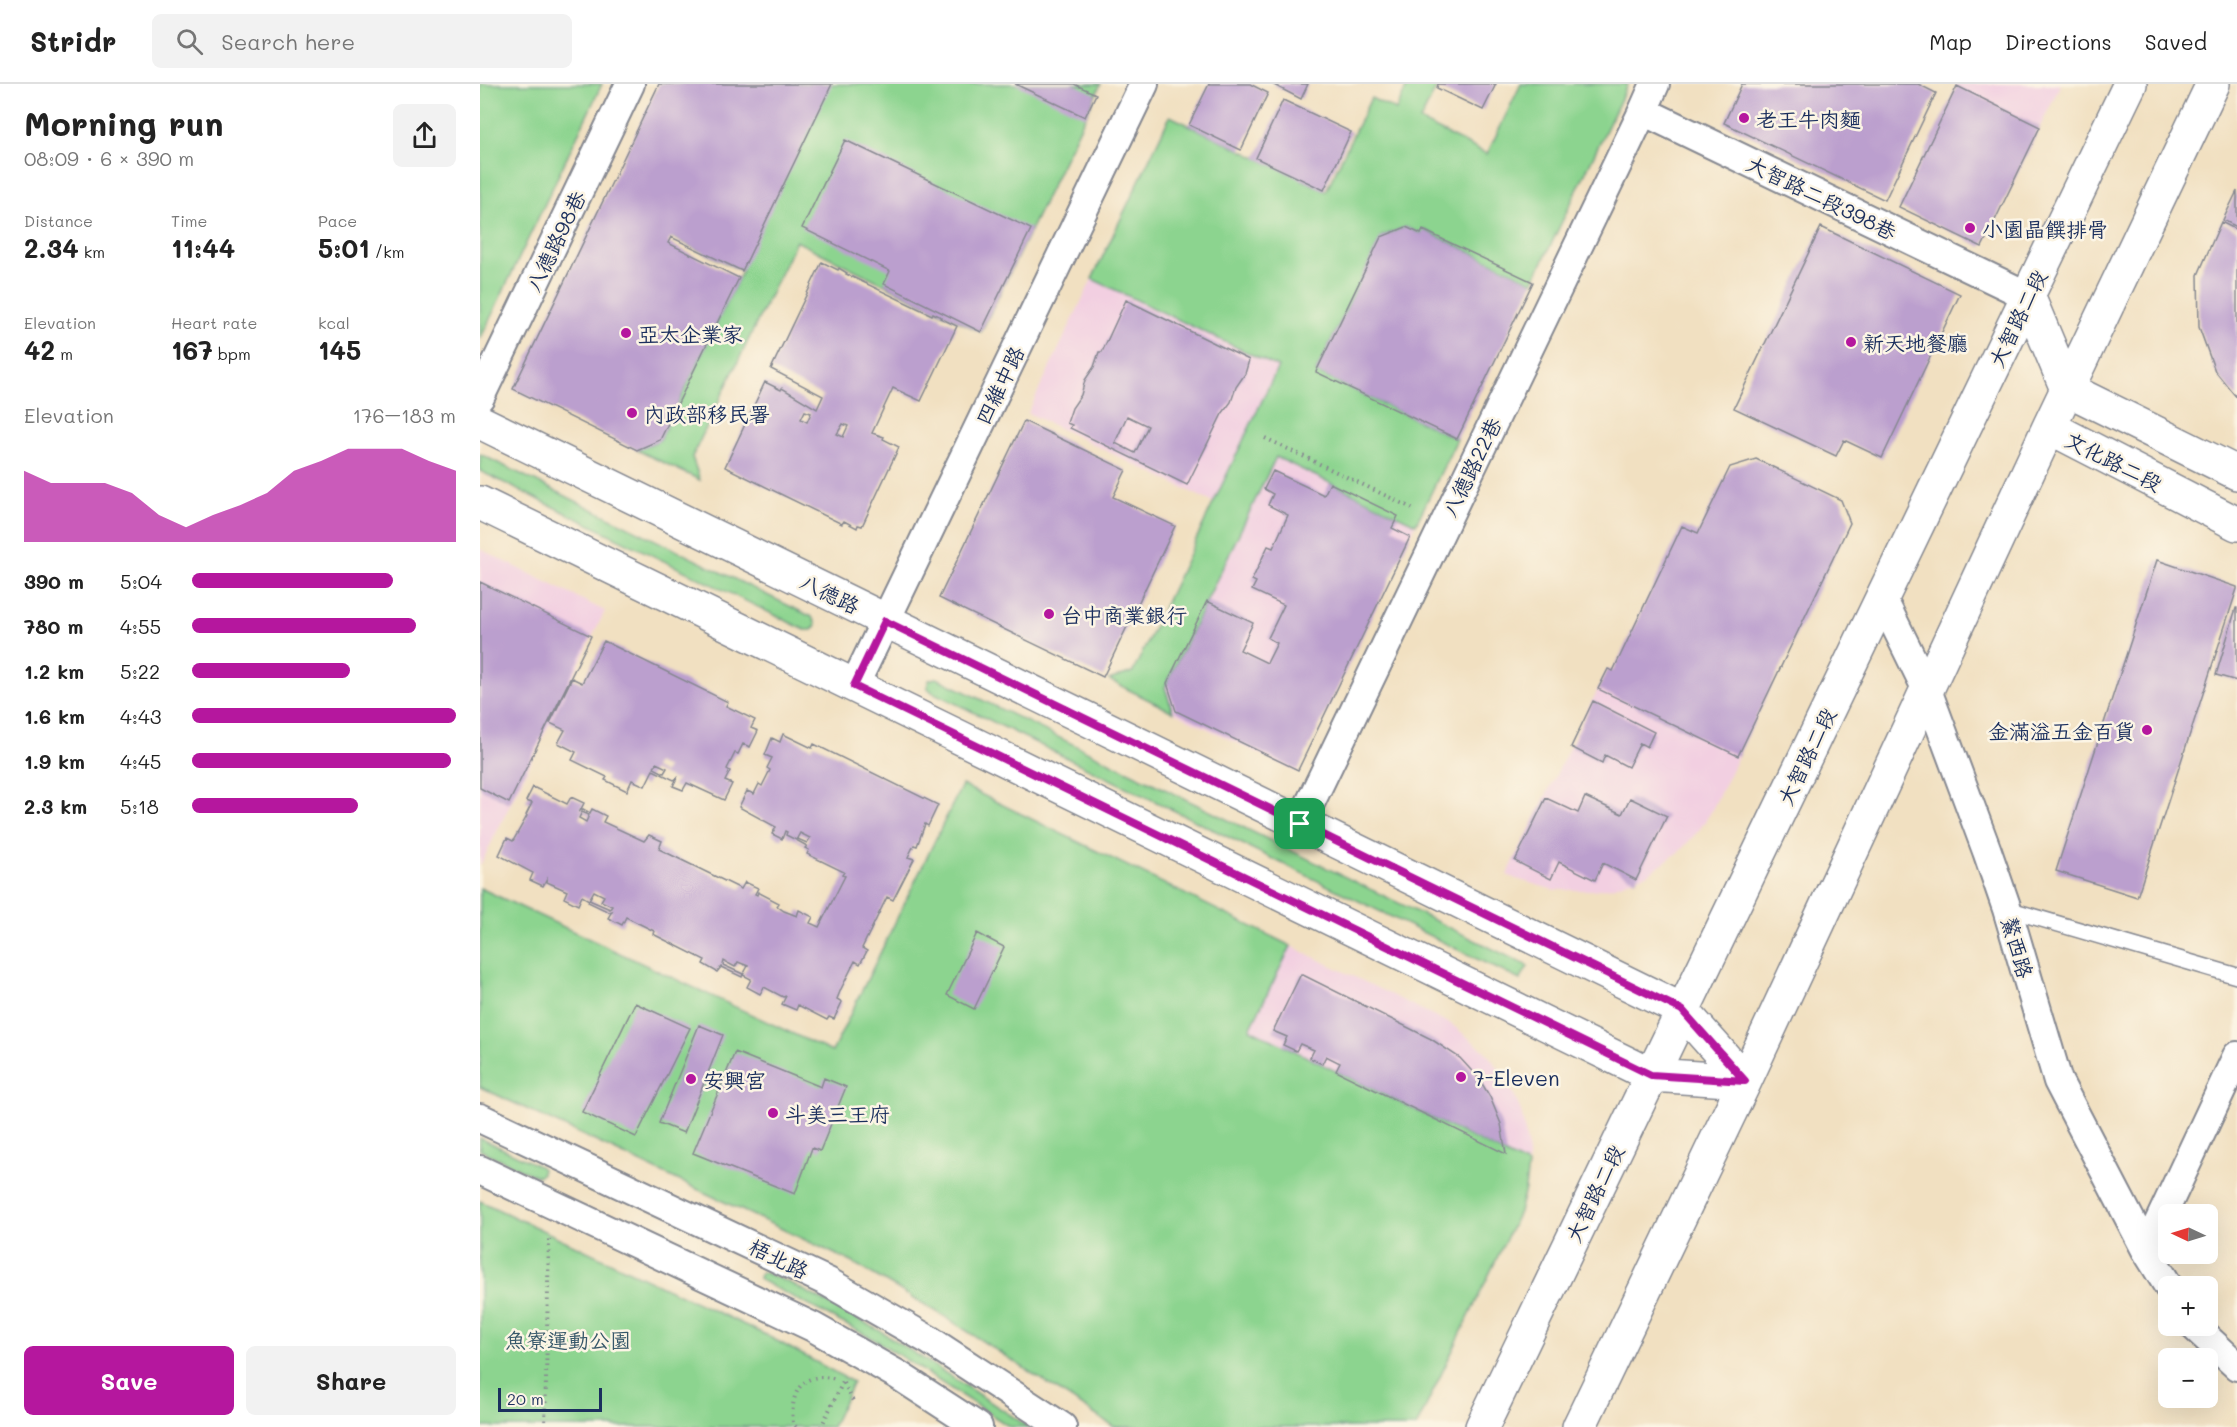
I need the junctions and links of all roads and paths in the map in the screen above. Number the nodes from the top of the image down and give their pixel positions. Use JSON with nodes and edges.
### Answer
{"nodes":[{"id":1,"x":630,"y":84,"type":"edge"},
{"id":2,"x":1143,"y":84,"type":"edge"},
{"id":3,"x":1655,"y":84,"type":"edge"},
{"id":4,"x":2130,"y":84,"type":"edge"},
{"id":5,"x":2213,"y":84,"type":"edge"},
{"id":6,"x":1643,"y":111,"type":"junction"},
{"id":7,"x":2028,"y":296,"type":"junction"},
{"id":8,"x":2067,"y":389,"type":"junction"},
{"id":9,"x":480,"y":397,"type":"edge"},
{"id":10,"x":480,"y":422,"type":"edge"},
{"id":11,"x":2049,"y":427,"type":"junction"},
{"id":12,"x":1265,"y":438,"type":"dead end"},
{"id":13,"x":2237,"y":473,"type":"edge"},
{"id":14,"x":480,"y":503,"type":"edge"},
{"id":15,"x":1444,"y":524,"type":"junction"},
{"id":16,"x":2237,"y":524,"type":"edge"},
{"id":17,"x":1882,"y":598,"type":"junction"},
{"id":18,"x":885,"y":621,"type":"junction"},
{"id":19,"x":854,"y":686,"type":"junction"},
{"id":20,"x":1927,"y":690,"type":"junction"},
{"id":21,"x":1300,"y":824,"type":"junction"},
{"id":22,"x":2007,"y":909,"type":"junction"},
{"id":23,"x":2237,"y":976,"type":"edge"},
{"id":24,"x":1682,"y":1010,"type":"junction"},
{"id":25,"x":2237,"y":1056,"type":"edge"},
{"id":26,"x":1651,"y":1075,"type":"junction"},
{"id":27,"x":1745,"y":1081,"type":"junction"},
{"id":28,"x":480,"y":1118,"type":"edge"},
{"id":29,"x":480,"y":1170,"type":"edge"},
{"id":30,"x":549,"y":1233,"type":"dead end"},
{"id":31,"x":2146,"y":1250,"type":"junction"},
{"id":32,"x":2162,"y":1276,"type":"edge"},
{"id":33,"x":2205,"y":1336,"type":"edge"},
{"id":34,"x":2237,"y":1366,"type":"edge"},
{"id":35,"x":845,"y":1379,"type":"junction"},
{"id":36,"x":854,"y":1403,"type":"dead end"},
{"id":37,"x":545,"y":1427,"type":"edge"},
{"id":38,"x":796,"y":1427,"type":"edge"},
{"id":39,"x":821,"y":1427,"type":"edge"},
{"id":40,"x":978,"y":1427,"type":"edge"},
{"id":41,"x":1062,"y":1427,"type":"edge"},
{"id":42,"x":1482,"y":1427,"type":"edge"},
{"id":43,"x":1579,"y":1427,"type":"edge"}],
"edges":[{"from":1,"to":9,"type":"street","name":"八德路98巷"},
{"from":2,"to":18,"type":"street","name":"四維中路"},
{"from":3,"to":6,"type":"street"},
{"from":4,"to":7,"type":"street","name":"大智路二段"},
{"from":5,"to":8,"type":"street"},
{"from":6,"to":7,"type":"street","name":"大智路二段398巷"},
{"from":6,"to":15,"type":"street","name":"八德路22巷"},
{"from":7,"to":8,"type":"street"},
{"from":7,"to":11,"type":"street","name":"文化路二段"},
{"from":7,"to":17,"type":"street","name":"大智路二段"},
{"from":8,"to":11,"type":"street"},
{"from":8,"to":13,"type":"street","name":"文化路二段"},
{"from":10,"to":18,"type":"street","name":"八德路"},
{"from":11,"to":16,"type":"street","name":"文化路二段"},
{"from":11,"to":20,"type":"street"},
{"from":12,"to":15,"type":"path"},
{"from":14,"to":19,"type":"street"},
{"from":15,"to":21,"type":"street","name":"八德路22巷"},
{"from":17,"to":20,"type":"street","name":"鰲西路"},
{"from":17,"to":24,"type":"street","name":"大智路二段"},
{"from":18,"to":19,"type":"street","name":"四維中路"},
{"from":18,"to":21,"type":"street","name":"八德路"},
{"from":19,"to":26,"type":"street"},
{"from":20,"to":22,"type":"street","name":"鰲西路"},
{"from":20,"to":27,"type":"street"},
{"from":21,"to":24,"type":"street","name":"八德路"},
{"from":22,"to":23,"type":"lane"},
{"from":22,"to":31,"type":"street","name":"鰲西路"},
{"from":24,"to":26,"type":"street","name":"大智路二段"},
{"from":24,"to":27,"type":"street","name":"八德路"},
{"from":25,"to":31,"type":"street"},
{"from":26,"to":27,"type":"street"},
{"from":26,"to":42,"type":"street","name":"大智路二段"},
{"from":27,"to":43,"type":"street"},
{"from":28,"to":41,"type":"street","name":"梧北路"},
{"from":29,"to":40,"type":"street"},
{"from":30,"to":37,"type":"path"},
{"from":31,"to":32,"type":"street","name":"鰲西路"},
{"from":33,"to":34,"type":"street"},
{"from":35,"to":36,"type":"path"},
{"from":35,"to":38,"type":"path"},
{"from":35,"to":39,"type":"path"}]}
